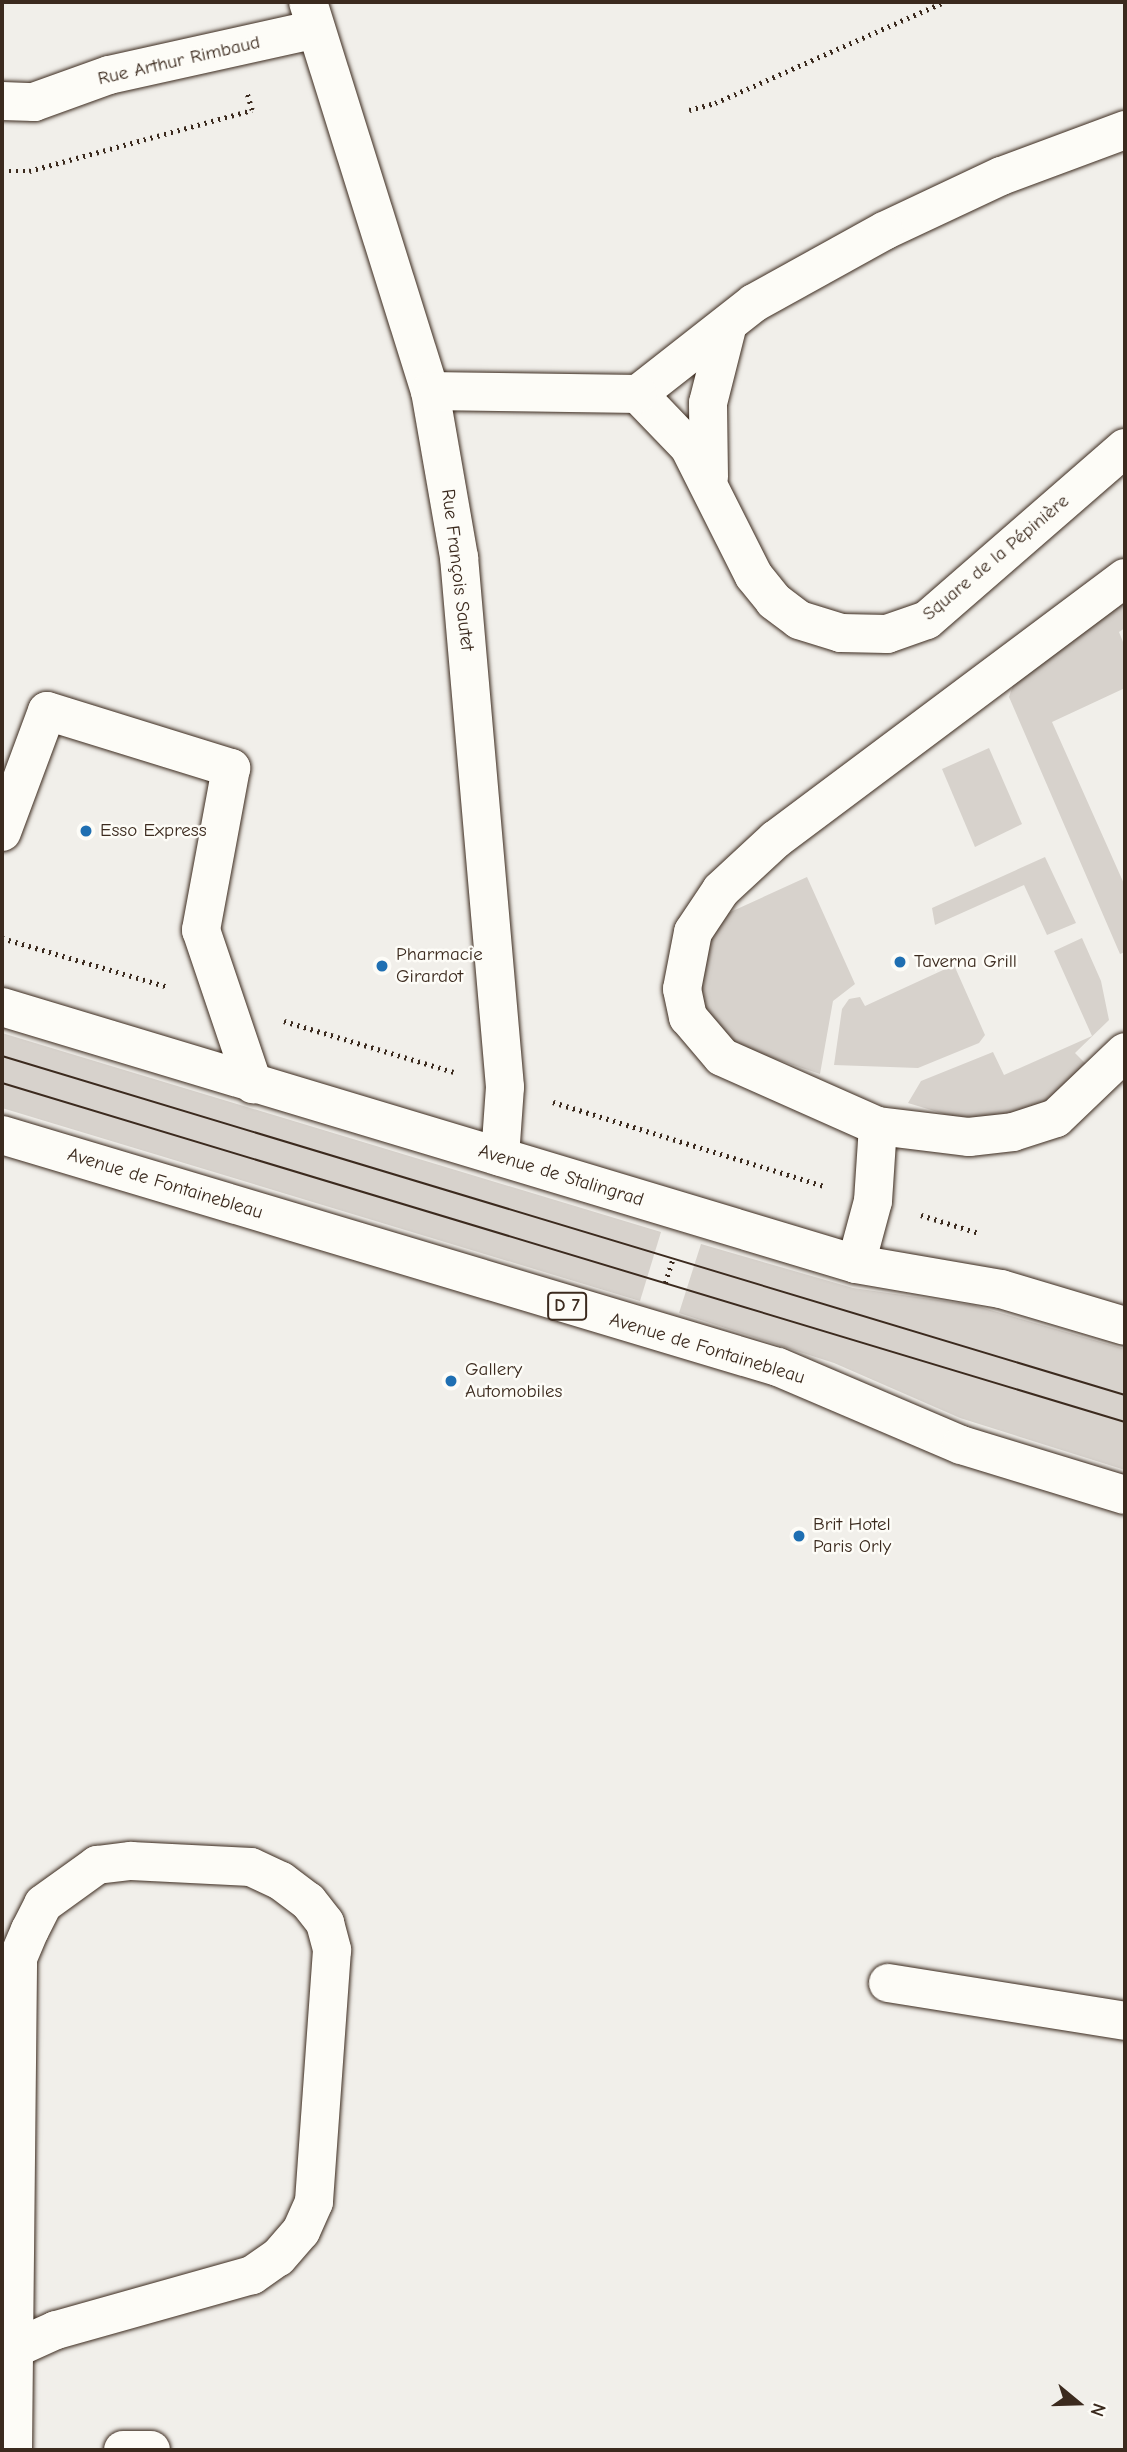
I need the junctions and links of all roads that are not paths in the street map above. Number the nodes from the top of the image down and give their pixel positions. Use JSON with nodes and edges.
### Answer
{"nodes":[{"id":1,"x":312,"y":15,"type":"edge"},
{"id":2,"x":2,"y":101,"type":"edge"},
{"id":3,"x":1125,"y":130,"type":"edge"},
{"id":4,"x":727,"y":328,"type":"junction"},
{"id":5,"x":430,"y":391,"type":"junction"},
{"id":6,"x":638,"y":394,"type":"junction"},
{"id":7,"x":1125,"y":448,"type":"edge"},
{"id":8,"x":709,"y":480,"type":"junction"},
{"id":9,"x":1125,"y":578,"type":"edge"},
{"id":10,"x":2,"y":832,"type":"edge"},
{"id":11,"x":2,"y":1007,"type":"edge"},
{"id":12,"x":1125,"y":1052,"type":"edge"},
{"id":13,"x":253,"y":1084,"type":"junction"},
{"id":14,"x":878,"y":1126,"type":"junction"},
{"id":15,"x":2,"y":1135,"type":"edge"},
{"id":16,"x":500,"y":1157,"type":"junction"},
{"id":17,"x":856,"y":1264,"type":"junction"},
{"id":18,"x":1125,"y":1326,"type":"edge"},
{"id":19,"x":1125,"y":1495,"type":"edge"},
{"id":20,"x":888,"y":1983,"type":"dead end"},
{"id":21,"x":1125,"y":2021,"type":"edge"},
{"id":22,"x":14,"y":2349,"type":"junction"},
{"id":23,"x":13,"y":2450,"type":"edge"},
{"id":24,"x":122,"y":2450,"type":"edge"},
{"id":25,"x":151,"y":2450,"type":"edge"}],
"edges":[{"from":1,"to":2,"type":"main road","name":"Rue Arthur Rimbaud"},
{"from":1,"to":5,"type":"main road","name":"Rue François Sautet"},
{"from":3,"to":4,"type":"main road"},
{"from":4,"to":6,"type":"main road"},
{"from":4,"to":8,"type":"main road"},
{"from":5,"to":6,"type":"main road"},
{"from":5,"to":16,"type":"main road","name":"Rue François Sautet"},
{"from":6,"to":8,"type":"main road","name":"Square de la Pépinière"},
{"from":7,"to":8,"type":"main road","name":"Square de la Pépinière"},
{"from":9,"to":14,"type":"main road"},
{"from":10,"to":13,"type":"main road"},
{"from":11,"to":13,"type":"main road","name":"Avenue de Stalingrad"},
{"from":12,"to":14,"type":"main road"},
{"from":13,"to":16,"type":"main road","name":"Avenue de Stalingrad"},
{"from":14,"to":17,"type":"main road"},
{"from":15,"to":19,"type":"main road","name":"Avenue de Fontainebleau","number":"D 7"},
{"from":16,"to":17,"type":"main road","name":"Avenue de Stalingrad"},
{"from":17,"to":18,"type":"main road","name":"Avenue de Stalingrad"},
{"from":20,"to":21,"type":"main road"},
{"from":22,"to":22,"type":"main road"},
{"from":22,"to":23,"type":"main road"},
{"from":24,"to":25,"type":"main road"}]}
